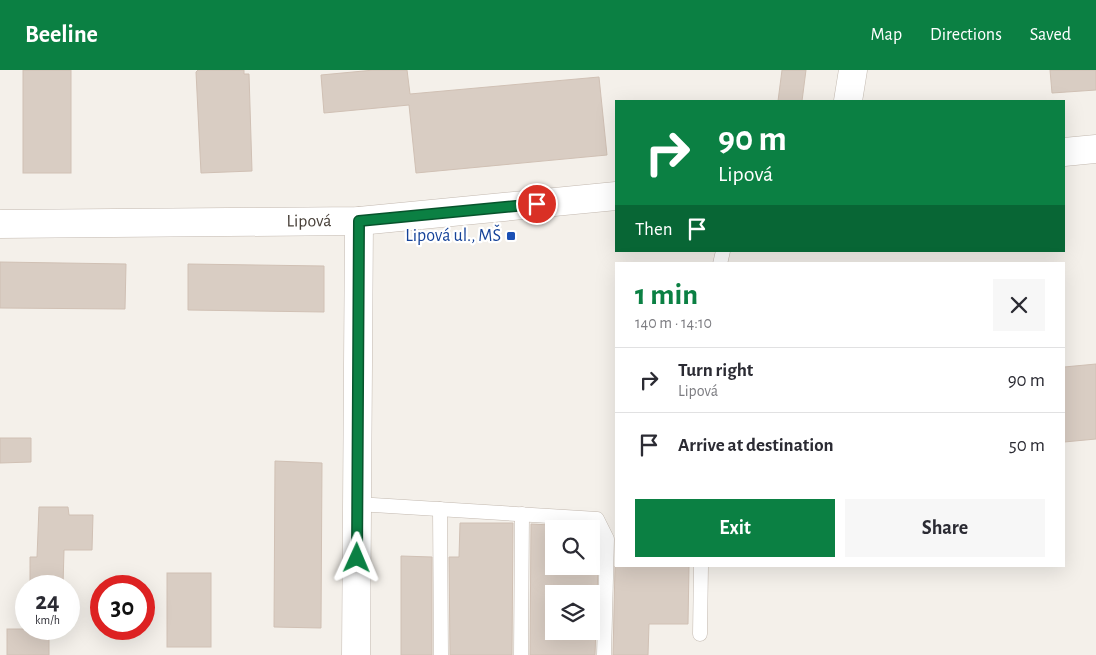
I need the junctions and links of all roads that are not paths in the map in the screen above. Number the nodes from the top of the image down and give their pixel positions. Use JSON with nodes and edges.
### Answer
{"nodes":[{"id":1,"x":853,"y":70,"type":"edge"},
{"id":2,"x":848,"y":100,"type":"edge"},
{"id":3,"x":1096,"y":149,"type":"edge"},
{"id":4,"x":1065,"y":152,"type":"edge"},
{"id":5,"x":615,"y":196,"type":"edge"},
{"id":6,"x":359,"y":221,"type":"junction"},
{"id":7,"x":0,"y":224,"type":"edge"},
{"id":8,"x":357,"y":504,"type":"junction"},
{"id":9,"x":440,"y":509,"type":"junction"},
{"id":10,"x":522,"y":514,"type":"junction"},
{"id":11,"x":701,"y":567,"type":"edge"},
{"id":12,"x":700,"y":634,"type":"dead end"},
{"id":13,"x":356,"y":655,"type":"edge"},
{"id":14,"x":441,"y":655,"type":"edge"},
{"id":15,"x":521,"y":655,"type":"edge"},
{"id":16,"x":604,"y":655,"type":"edge"}],
"edges":[{"from":1,"to":2,"type":"street"},
{"from":3,"to":4,"type":"street"},
{"from":5,"to":6,"type":"street","name":"Lipová"},
{"from":6,"to":7,"type":"street","name":"Lipová"},
{"from":6,"to":8,"type":"street"},
{"from":8,"to":9,"type":"lane"},
{"from":8,"to":13,"type":"street"},
{"from":9,"to":10,"type":"lane"},
{"from":9,"to":14,"type":"lane"},
{"from":10,"to":15,"type":"lane"},
{"from":10,"to":16,"type":"lane"},
{"from":11,"to":12,"type":"lane"}]}
